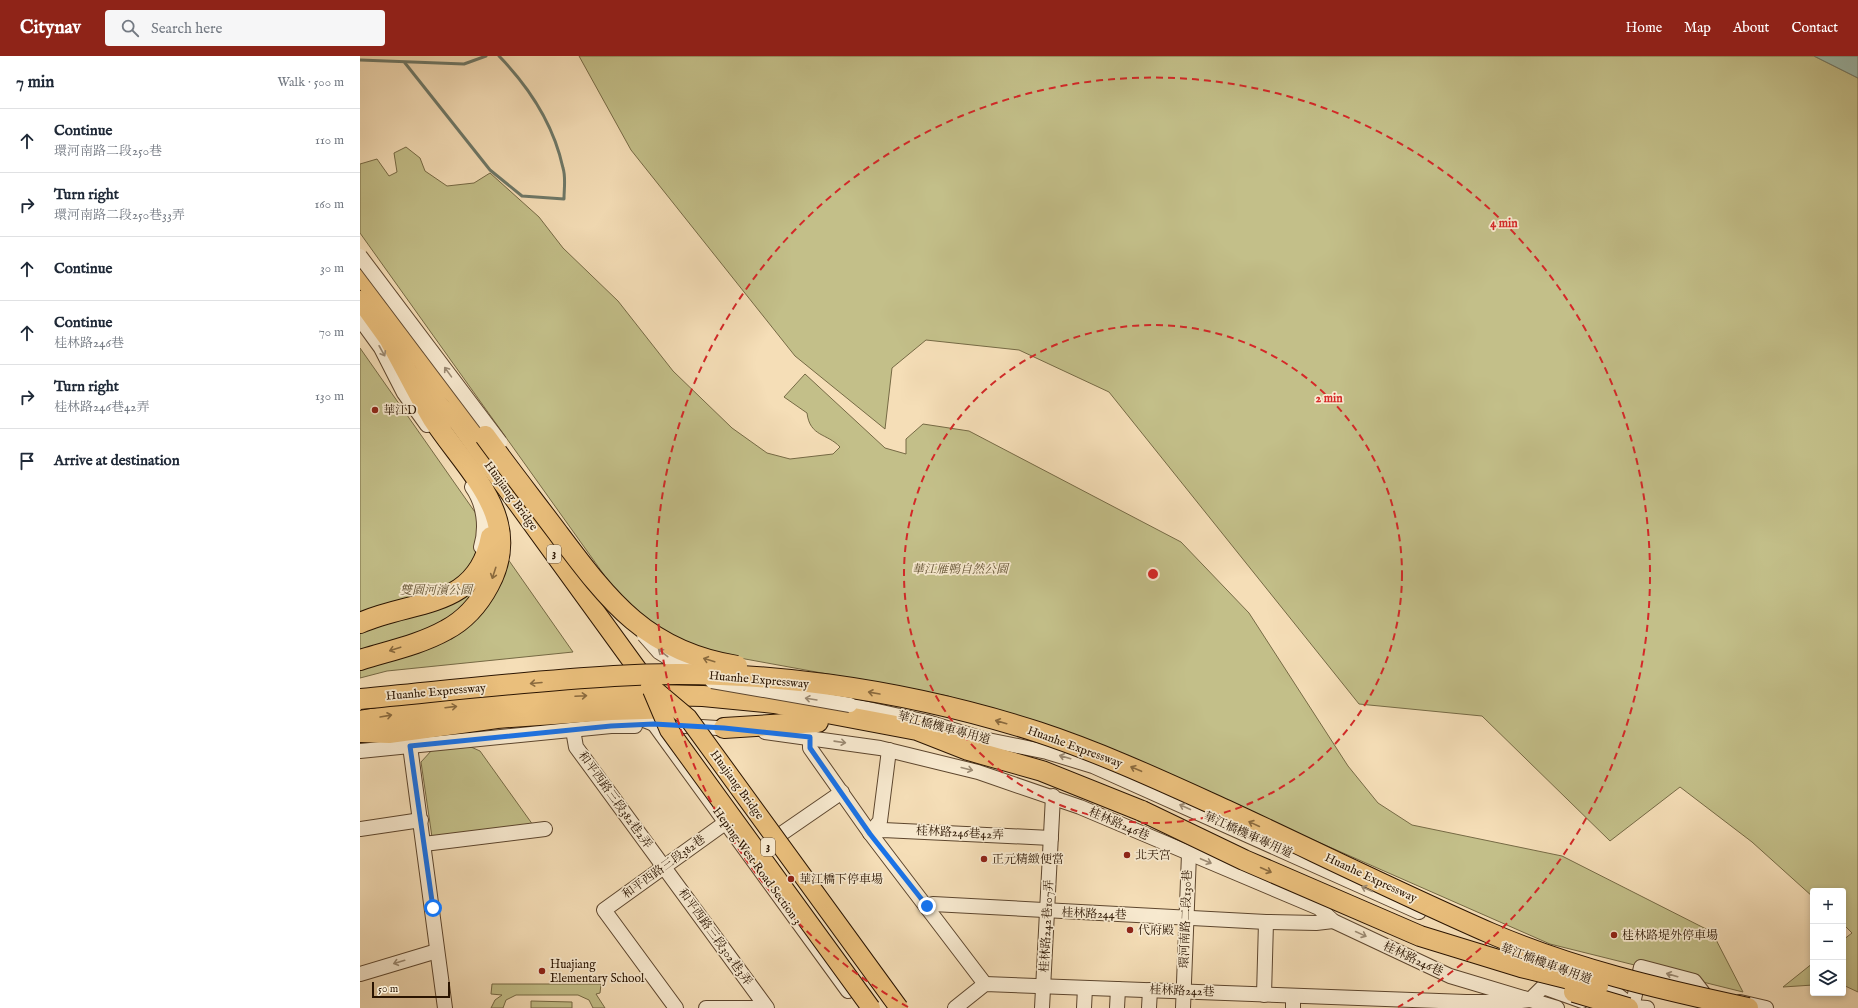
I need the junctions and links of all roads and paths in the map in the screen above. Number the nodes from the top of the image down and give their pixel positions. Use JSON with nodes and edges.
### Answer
{"nodes":[{"id":1,"x":360,"y":256,"type":"edge"},
{"id":2,"x":360,"y":274,"type":"edge"},
{"id":3,"x":360,"y":300,"type":"edge"},
{"id":4,"x":360,"y":319,"type":"edge"},
{"id":5,"x":390,"y":342,"type":"junction"},
{"id":6,"x":434,"y":376,"type":"junction"},
{"id":7,"x":458,"y":422,"type":"junction"},
{"id":8,"x":486,"y":495,"type":"junction"},
{"id":9,"x":360,"y":617,"type":"edge"},
{"id":10,"x":360,"y":623,"type":"edge"},
{"id":11,"x":360,"y":660,"type":"edge"},
{"id":12,"x":650,"y":686,"type":"junction"},
{"id":13,"x":828,"y":686,"type":"junction"},
{"id":14,"x":360,"y":699,"type":"edge"},
{"id":15,"x":612,"y":714,"type":"junction"},
{"id":16,"x":360,"y":721,"type":"edge"},
{"id":17,"x":654,"y":724,"type":"junction"},
{"id":18,"x":704,"y":727,"type":"junction"},
{"id":19,"x":724,"y":728,"type":"joint"},
{"id":20,"x":814,"y":729,"type":"junction"},
{"id":21,"x":573,"y":730,"type":"junction"},
{"id":22,"x":360,"y":732,"type":"edge"},
{"id":23,"x":360,"y":739,"type":"edge"},
{"id":24,"x":410,"y":746,"type":"junction"},
{"id":25,"x":889,"y":750,"type":"junction"},
{"id":26,"x":968,"y":750,"type":"junction"},
{"id":27,"x":360,"y":751,"type":"edge"},
{"id":28,"x":842,"y":792,"type":"junction"},
{"id":29,"x":1053,"y":796,"type":"junction"},
{"id":30,"x":726,"y":819,"type":"junction"},
{"id":31,"x":421,"y":820,"type":"junction"},
{"id":32,"x":360,"y":829,"type":"edge"},
{"id":33,"x":545,"y":829,"type":"dead end"},
{"id":34,"x":781,"y":834,"type":"junction"},
{"id":35,"x":870,"y":834,"type":"junction"},
{"id":36,"x":1051,"y":838,"type":"junction"},
{"id":37,"x":424,"y":844,"type":"junction"},
{"id":38,"x":1189,"y":854,"type":"junction"},
{"id":39,"x":664,"y":867,"type":"junction"},
{"id":40,"x":927,"y":906,"type":"junction"},
{"id":41,"x":1048,"y":912,"type":"junction"},
{"id":42,"x":1186,"y":918,"type":"junction"},
{"id":43,"x":1333,"y":921,"type":"junction"},
{"id":44,"x":1266,"y":922,"type":"junction"},
{"id":45,"x":1420,"y":936,"type":"junction"},
{"id":46,"x":437,"y":951,"type":"junction"},
{"id":47,"x":360,"y":974,"type":"edge"},
{"id":48,"x":985,"y":984,"type":"junction"},
{"id":49,"x":1044,"y":986,"type":"junction"},
{"id":50,"x":1085,"y":988,"type":"junction"},
{"id":51,"x":1118,"y":989,"type":"junction"},
{"id":52,"x":1150,"y":990,"type":"junction"},
{"id":53,"x":1183,"y":990,"type":"junction"},
{"id":54,"x":1264,"y":995,"type":"junction"},
{"id":55,"x":1530,"y":1000,"type":"junction"},
{"id":56,"x":1698,"y":1001,"type":"edge"},
{"id":57,"x":1293,"y":1002,"type":"edge"},
{"id":58,"x":1413,"y":1005,"type":"edge"},
{"id":59,"x":1465,"y":1005,"type":"edge"},
{"id":60,"x":1513,"y":1005,"type":"edge"},
{"id":61,"x":765,"y":1006,"type":"edge"},
{"id":62,"x":1631,"y":1007,"type":"edge"},
{"id":63,"x":445,"y":1008,"type":"edge"},
{"id":64,"x":676,"y":1008,"type":"edge"},
{"id":65,"x":706,"y":1008,"type":"edge"},
{"id":66,"x":716,"y":1008,"type":"edge"},
{"id":67,"x":860,"y":1008,"type":"edge"},
{"id":68,"x":871,"y":1008,"type":"edge"},
{"id":69,"x":886,"y":1008,"type":"edge"},
{"id":70,"x":899,"y":1008,"type":"edge"},
{"id":71,"x":907,"y":1008,"type":"edge"},
{"id":72,"x":955,"y":1008,"type":"edge"},
{"id":73,"x":1042,"y":1008,"type":"edge"},
{"id":74,"x":1084,"y":1008,"type":"edge"},
{"id":75,"x":1117,"y":1008,"type":"edge"},
{"id":76,"x":1149,"y":1008,"type":"edge"},
{"id":77,"x":1183,"y":1008,"type":"edge"},
{"id":78,"x":1557,"y":1008,"type":"edge"},
{"id":79,"x":1601,"y":1008,"type":"edge"},
{"id":80,"x":1647,"y":1008,"type":"edge"},
{"id":81,"x":1748,"y":1008,"type":"edge"},
{"id":82,"x":1766,"y":1008,"type":"edge"}],
"edges":[{"from":62,"to":1,"type":"street","name":"華江橋機車專用道","one_way":true,"bridge":true},
{"from":2,"to":6,"type":"main road","name":"Huajiang Bridge","number":"3"},
{"from":3,"to":5,"type":"main road","name":"Huajiang Bridge","number":"3"},
{"from":4,"to":9,"type":"street","one_way":true},
{"from":5,"to":7,"type":"main road","name":"Huajiang Bridge","number":"3"},
{"from":5,"to":8,"type":"highway"},
{"from":6,"to":7,"type":"main road","name":"Huajiang Bridge","number":"3"},
{"from":13,"to":6,"type":"highway","one_way":true,"bridge":true},
{"from":7,"to":12,"type":"main road","name":"Huajiang Bridge","number":"3","bridge":true},
{"from":8,"to":10,"type":"highway"},
{"from":8,"to":11,"type":"highway","one_way":true},
{"from":12,"to":68,"type":"main road","name":"Huajiang Bridge","number":"3","bridge":true},
{"from":12,"to":69,"type":"main road","name":"Heping West Road Section 3","number":"3","bridge":true},
{"from":12,"to":70,"type":"main road","name":"Huajiang Bridge","number":"3","bridge":true},
{"from":13,"to":14,"type":"highway","name":"Huanhe Expressway","one_way":true,"bridge":true},
{"from":81,"to":13,"type":"highway","name":"Huanhe Expressway","one_way":true,"bridge":true},
{"from":15,"to":17,"type":"street"},
{"from":15,"to":20,"type":"highway"},
{"from":15,"to":22,"type":"highway"},
{"from":15,"to":23,"type":"street"},
{"from":16,"to":26,"type":"highway","name":"Huanhe Expressway","one_way":true},
{"from":17,"to":18,"type":"street"},
{"from":17,"to":21,"type":"street"},
{"from":17,"to":30,"type":"street","name":"Heping West Road Section 3"},
{"from":18,"to":19,"type":"street"},
{"from":18,"to":34,"type":"street"},
{"from":19,"to":20,"type":"highway"},
{"from":20,"to":25,"type":"street","name":"桂林路246巷","one_way":true},
{"from":20,"to":26,"type":"highway"},
{"from":20,"to":28,"type":"street"},
{"from":21,"to":24,"type":"street"},
{"from":21,"to":39,"type":"street","name":"和平西路三段382巷2弄"},
{"from":24,"to":27,"type":"street"},
{"from":24,"to":31,"type":"street"},
{"from":25,"to":29,"type":"street","name":"桂林路246巷","one_way":true},
{"from":25,"to":35,"type":"street"},
{"from":26,"to":45,"type":"highway","name":"Huanhe Expressway","one_way":true,"bridge":true},
{"from":28,"to":34,"type":"street"},
{"from":28,"to":35,"type":"street"},
{"from":29,"to":36,"type":"street","name":"桂林路242巷107弄"},
{"from":29,"to":38,"type":"street","name":"桂林路246巷"},
{"from":30,"to":39,"type":"street","name":"和平西路三段382巷"},
{"from":30,"to":67,"type":"street","name":"Heping West Road Section 3"},
{"from":31,"to":32,"type":"street"},
{"from":31,"to":37,"type":"street"},
{"from":33,"to":37,"type":"street"},
{"from":34,"to":71,"type":"street"},
{"from":35,"to":36,"type":"street","name":"桂林路246巷42弄"},
{"from":35,"to":40,"type":"street"},
{"from":36,"to":41,"type":"street","name":"桂林路242巷107弄"},
{"from":37,"to":46,"type":"street"},
{"from":38,"to":42,"type":"street","name":"環河南路二段130巷"},
{"from":38,"to":43,"type":"street","name":"桂林路246巷","one_way":true},
{"from":39,"to":61,"type":"street","name":"和平西路三段302巷3弄"},
{"from":39,"to":64,"type":"street","name":"和平西路三段382巷"},
{"from":40,"to":41,"type":"street","name":"桂林路244巷"},
{"from":40,"to":48,"type":"street"},
{"from":41,"to":42,"type":"street","name":"桂林路244巷"},
{"from":41,"to":49,"type":"street","name":"桂林路242巷107弄"},
{"from":42,"to":44,"type":"street","name":"桂林路244巷"},
{"from":42,"to":53,"type":"street","name":"環河南路二段130巷"},
{"from":43,"to":44,"type":"street","name":"桂林路244巷"},
{"from":43,"to":55,"type":"street","name":"桂林路246巷","one_way":true},
{"from":44,"to":54,"type":"street"},
{"from":45,"to":56,"type":"highway","name":"Huanhe Expressway","bridge":true},
{"from":45,"to":62,"type":"highway","bridge":true},
{"from":46,"to":47,"type":"street","one_way":true},
{"from":46,"to":63,"type":"street"},
{"from":48,"to":49,"type":"street","name":"桂林路242巷"},
{"from":48,"to":72,"type":"street"},
{"from":49,"to":50,"type":"street","name":"桂林路242巷"},
{"from":49,"to":73,"type":"street","name":"桂林路242巷107弄"},
{"from":50,"to":51,"type":"street","name":"桂林路242巷"},
{"from":50,"to":74,"type":"street"},
{"from":51,"to":52,"type":"street","name":"桂林路242巷"},
{"from":51,"to":75,"type":"street"},
{"from":52,"to":53,"type":"street","name":"桂林路242巷"},
{"from":52,"to":76,"type":"street"},
{"from":53,"to":54,"type":"street","name":"桂林路242巷"},
{"from":53,"to":77,"type":"street","name":"環河南路二段130巷"},
{"from":54,"to":57,"type":"street","name":"桂林路242巷"},
{"from":55,"to":60,"type":"street","name":"桂林路242巷"},
{"from":55,"to":78,"type":"street","name":"桂林路246巷"},
{"from":55,"to":79,"type":"street"},
{"from":56,"to":62,"type":"street"},
{"from":56,"to":82,"type":"street"},
{"from":57,"to":58,"type":"street","name":"桂林路242巷"},
{"from":58,"to":59,"type":"street","name":"桂林路242巷"},
{"from":59,"to":60,"type":"street","name":"桂林路242巷"},
{"from":61,"to":66,"type":"street"},
{"from":62,"to":79,"type":"street"},
{"from":62,"to":80,"type":"street"},
{"from":65,"to":66,"type":"street"}]}
